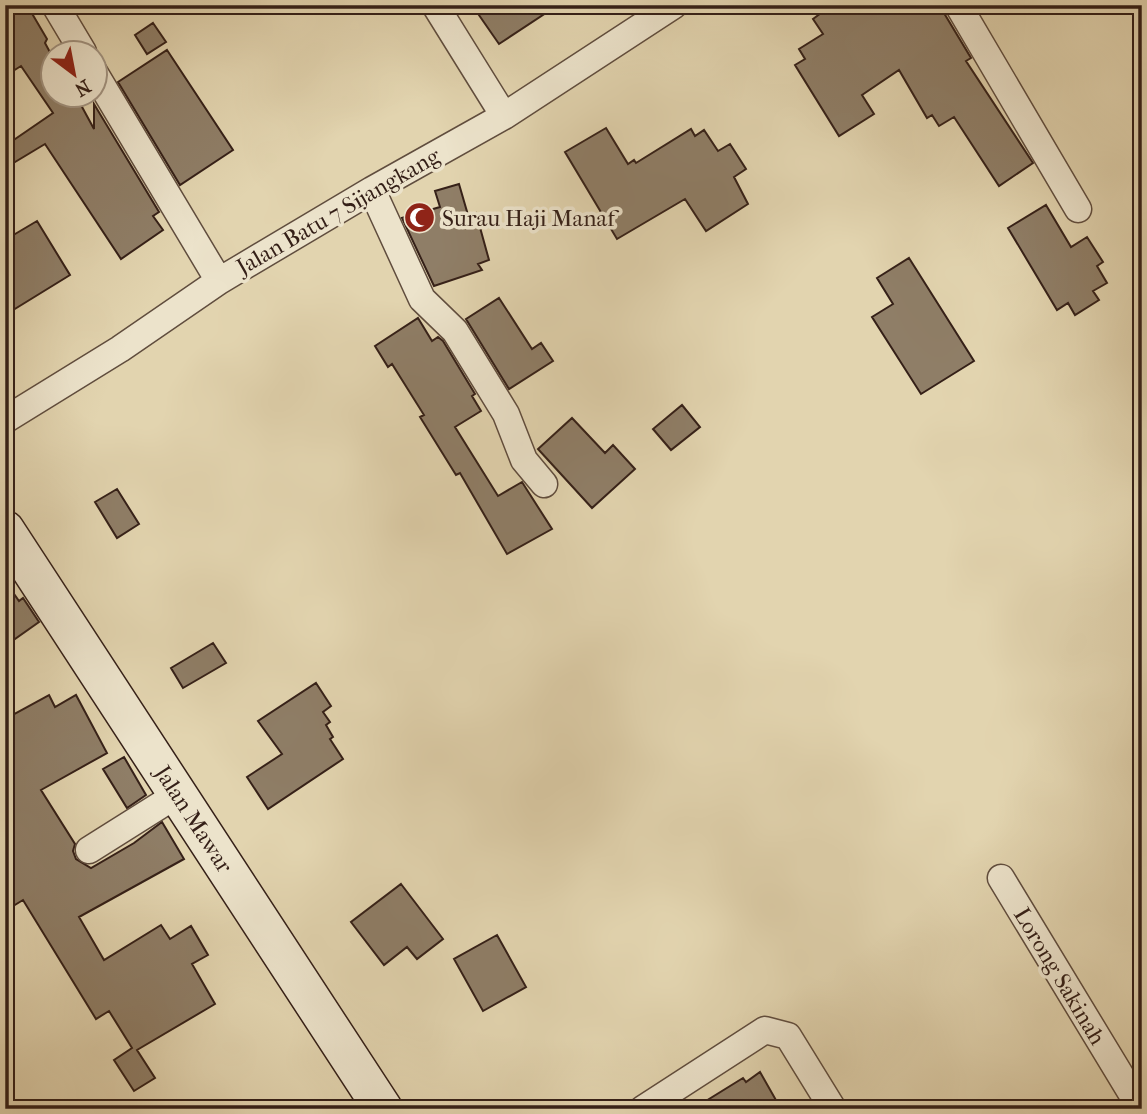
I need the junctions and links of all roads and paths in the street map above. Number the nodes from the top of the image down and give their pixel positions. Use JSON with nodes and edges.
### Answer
{"nodes":[{"id":1,"x":55,"y":5,"type":"edge"},
{"id":2,"x":435,"y":5,"type":"edge"},
{"id":3,"x":958,"y":5,"type":"edge"},
{"id":4,"x":668,"y":7,"type":"edge"},
{"id":5,"x":75,"y":38,"type":"edge"},
{"id":6,"x":108,"y":95,"type":"edge"},
{"id":7,"x":504,"y":116,"type":"junction"},
{"id":8,"x":372,"y":190,"type":"junction"},
{"id":9,"x":1077,"y":209,"type":"dead end"},
{"id":10,"x":219,"y":281,"type":"junction"},
{"id":11,"x":5,"y":420,"type":"edge"},
{"id":12,"x":544,"y":484,"type":"dead end"},
{"id":13,"x":5,"y":530,"type":"edge"},
{"id":14,"x":177,"y":794,"type":"junction"},
{"id":15,"x":89,"y":850,"type":"dead end"},
{"id":16,"x":1001,"y":878,"type":"dead end"},
{"id":17,"x":383,"y":1109,"type":"edge"},
{"id":18,"x":643,"y":1109,"type":"edge"},
{"id":19,"x":833,"y":1109,"type":"edge"},
{"id":20,"x":1141,"y":1109,"type":"edge"}],
"edges":[{"from":1,"to":5,"type":"street"},
{"from":2,"to":7,"type":"street"},
{"from":3,"to":9,"type":"street"},
{"from":4,"to":7,"type":"street","name":"Jalan Batu 7 Sijangkang"},
{"from":6,"to":10,"type":"street"},
{"from":7,"to":8,"type":"street","name":"Jalan Batu 7 Sijangkang"},
{"from":8,"to":10,"type":"street","name":"Jalan Batu 7 Sijangkang"},
{"from":8,"to":12,"type":"street"},
{"from":10,"to":11,"type":"street","name":"Jalan Batu 7 Sijangkang"},
{"from":13,"to":14,"type":"street","name":"Jalan Mawar"},
{"from":14,"to":15,"type":"street"},
{"from":14,"to":17,"type":"street","name":"Jalan Mawar"},
{"from":16,"to":20,"type":"street","name":"Lorong Sakinah"},
{"from":18,"to":19,"type":"street"}]}
